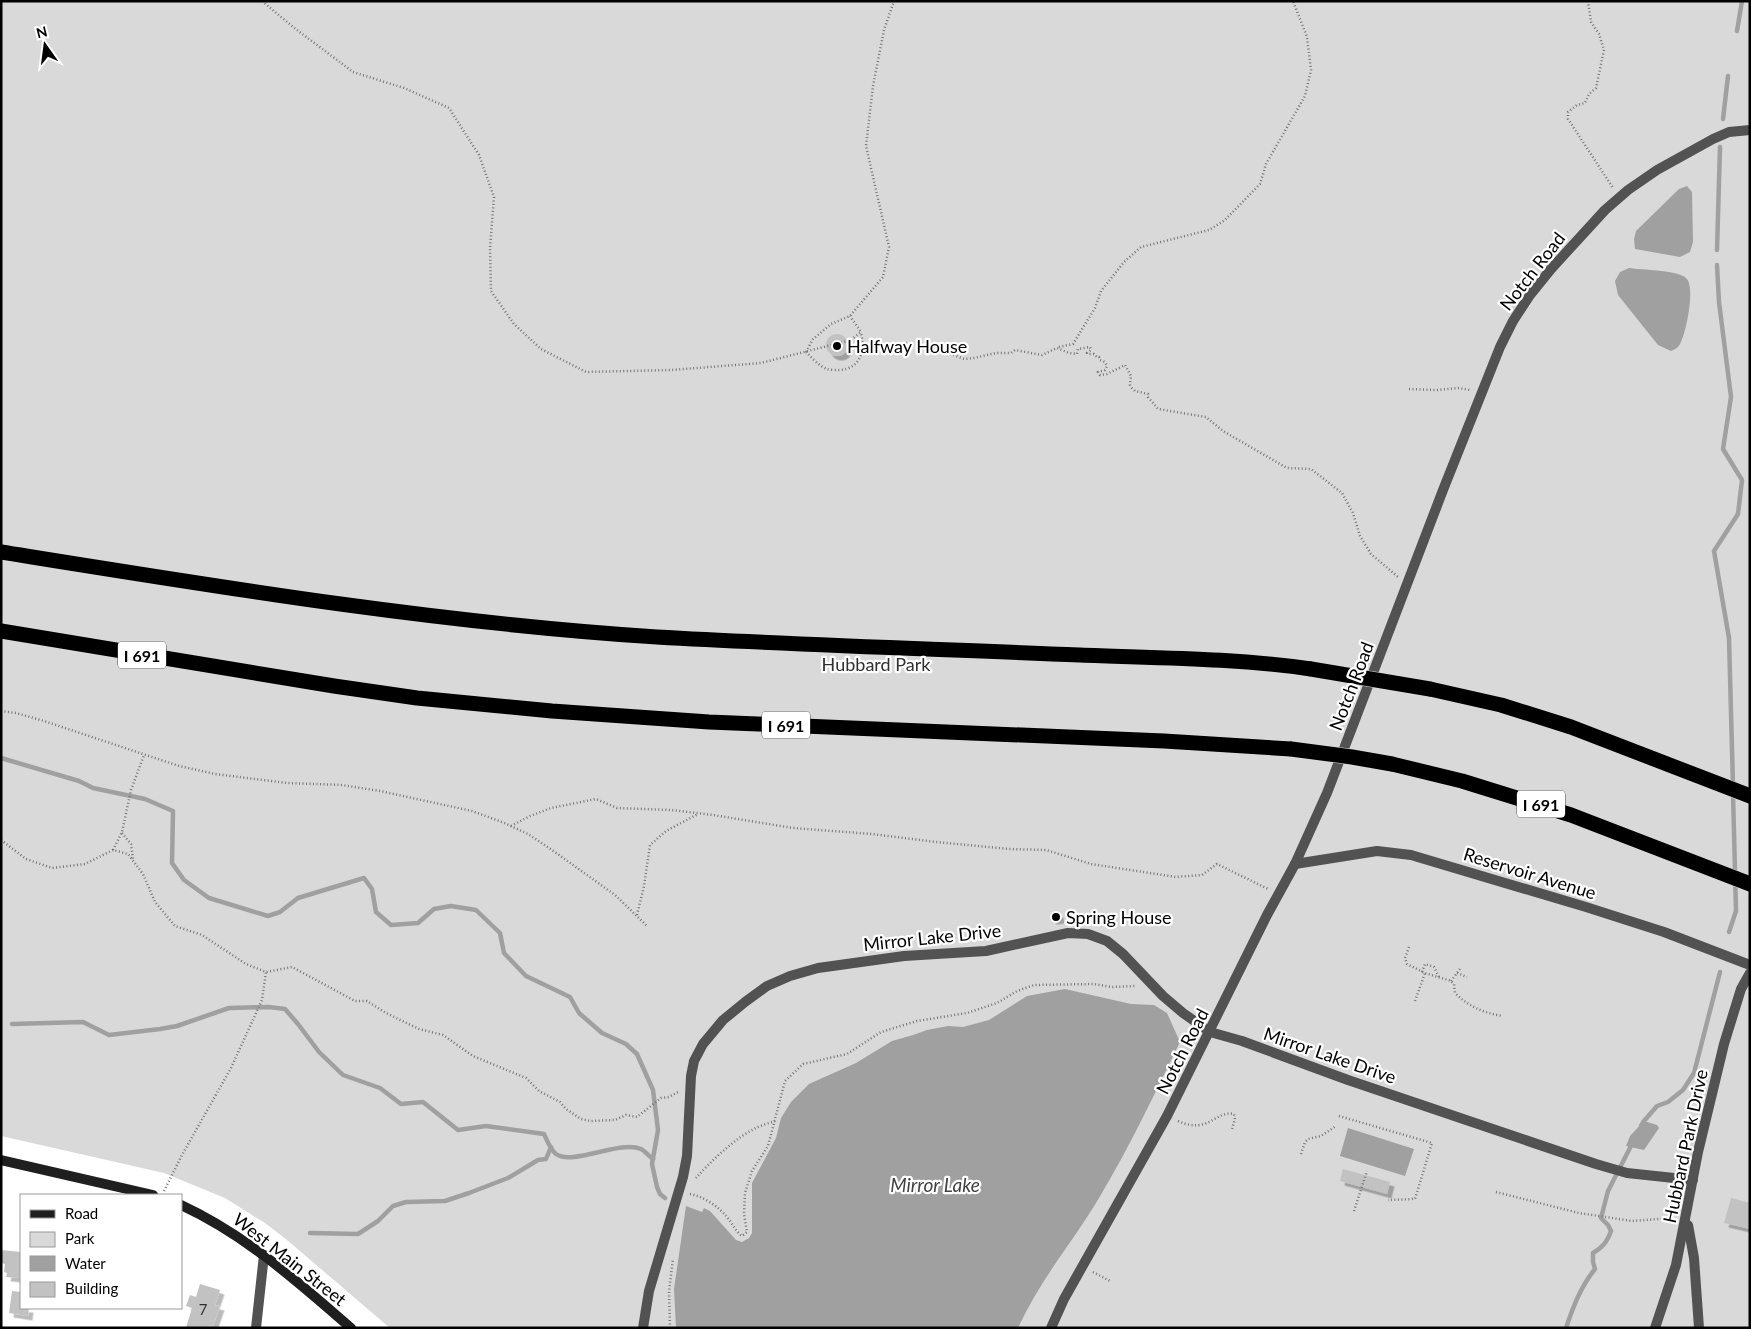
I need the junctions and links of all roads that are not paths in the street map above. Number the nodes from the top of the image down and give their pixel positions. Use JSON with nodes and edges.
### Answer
{"nodes":[{"id":1,"x":1750,"y":130,"type":"edge"},
{"id":2,"x":1,"y":552,"type":"edge"},
{"id":3,"x":1,"y":631,"type":"edge"},
{"id":4,"x":1750,"y":796,"type":"edge"},
{"id":5,"x":1295,"y":864,"type":"junction"},
{"id":6,"x":1750,"y":884,"type":"edge"},
{"id":7,"x":1750,"y":965,"type":"edge"},
{"id":8,"x":1750,"y":973,"type":"edge"},
{"id":9,"x":1210,"y":1032,"type":"junction"},
{"id":10,"x":1,"y":1160,"type":"edge"},
{"id":11,"x":1693,"y":1180,"type":"junction"},
{"id":12,"x":149,"y":1194,"type":"edge"},
{"id":13,"x":182,"y":1205,"type":"edge"},
{"id":14,"x":1686,"y":1217,"type":"junction"},
{"id":15,"x":264,"y":1254,"type":"junction"},
{"id":16,"x":256,"y":1328,"type":"edge"},
{"id":17,"x":351,"y":1328,"type":"edge"},
{"id":18,"x":643,"y":1328,"type":"edge"},
{"id":19,"x":1050,"y":1328,"type":"edge"},
{"id":20,"x":1655,"y":1328,"type":"edge"},
{"id":21,"x":1699,"y":1328,"type":"edge"}],
"edges":[{"from":1,"to":5,"type":"street","name":"Notch Road"},
{"from":2,"to":4,"type":"highway","bridge":true},
{"from":3,"to":6,"type":"highway","number":"I 691","bridge":true},
{"from":5,"to":7,"type":"street","name":"Reservoir Avenue"},
{"from":5,"to":9,"type":"street","name":"Notch Road"},
{"from":8,"to":11,"type":"street","name":"Hubbard Park Drive"},
{"from":9,"to":11,"type":"street","name":"Mirror Lake Drive"},
{"from":9,"to":18,"type":"street","name":"Mirror Lake Drive"},
{"from":9,"to":19,"type":"street","name":"Notch Road"},
{"from":10,"to":12,"type":"main road"},
{"from":11,"to":14,"type":"street","name":"Hubbard Park Drive"},
{"from":13,"to":15,"type":"main road","name":"West Main Street"},
{"from":14,"to":20,"type":"street","name":"Hubbard Park Drive"},
{"from":14,"to":21,"type":"street"},
{"from":15,"to":16,"type":"street"},
{"from":15,"to":17,"type":"main road","name":"West Main Street"}]}
